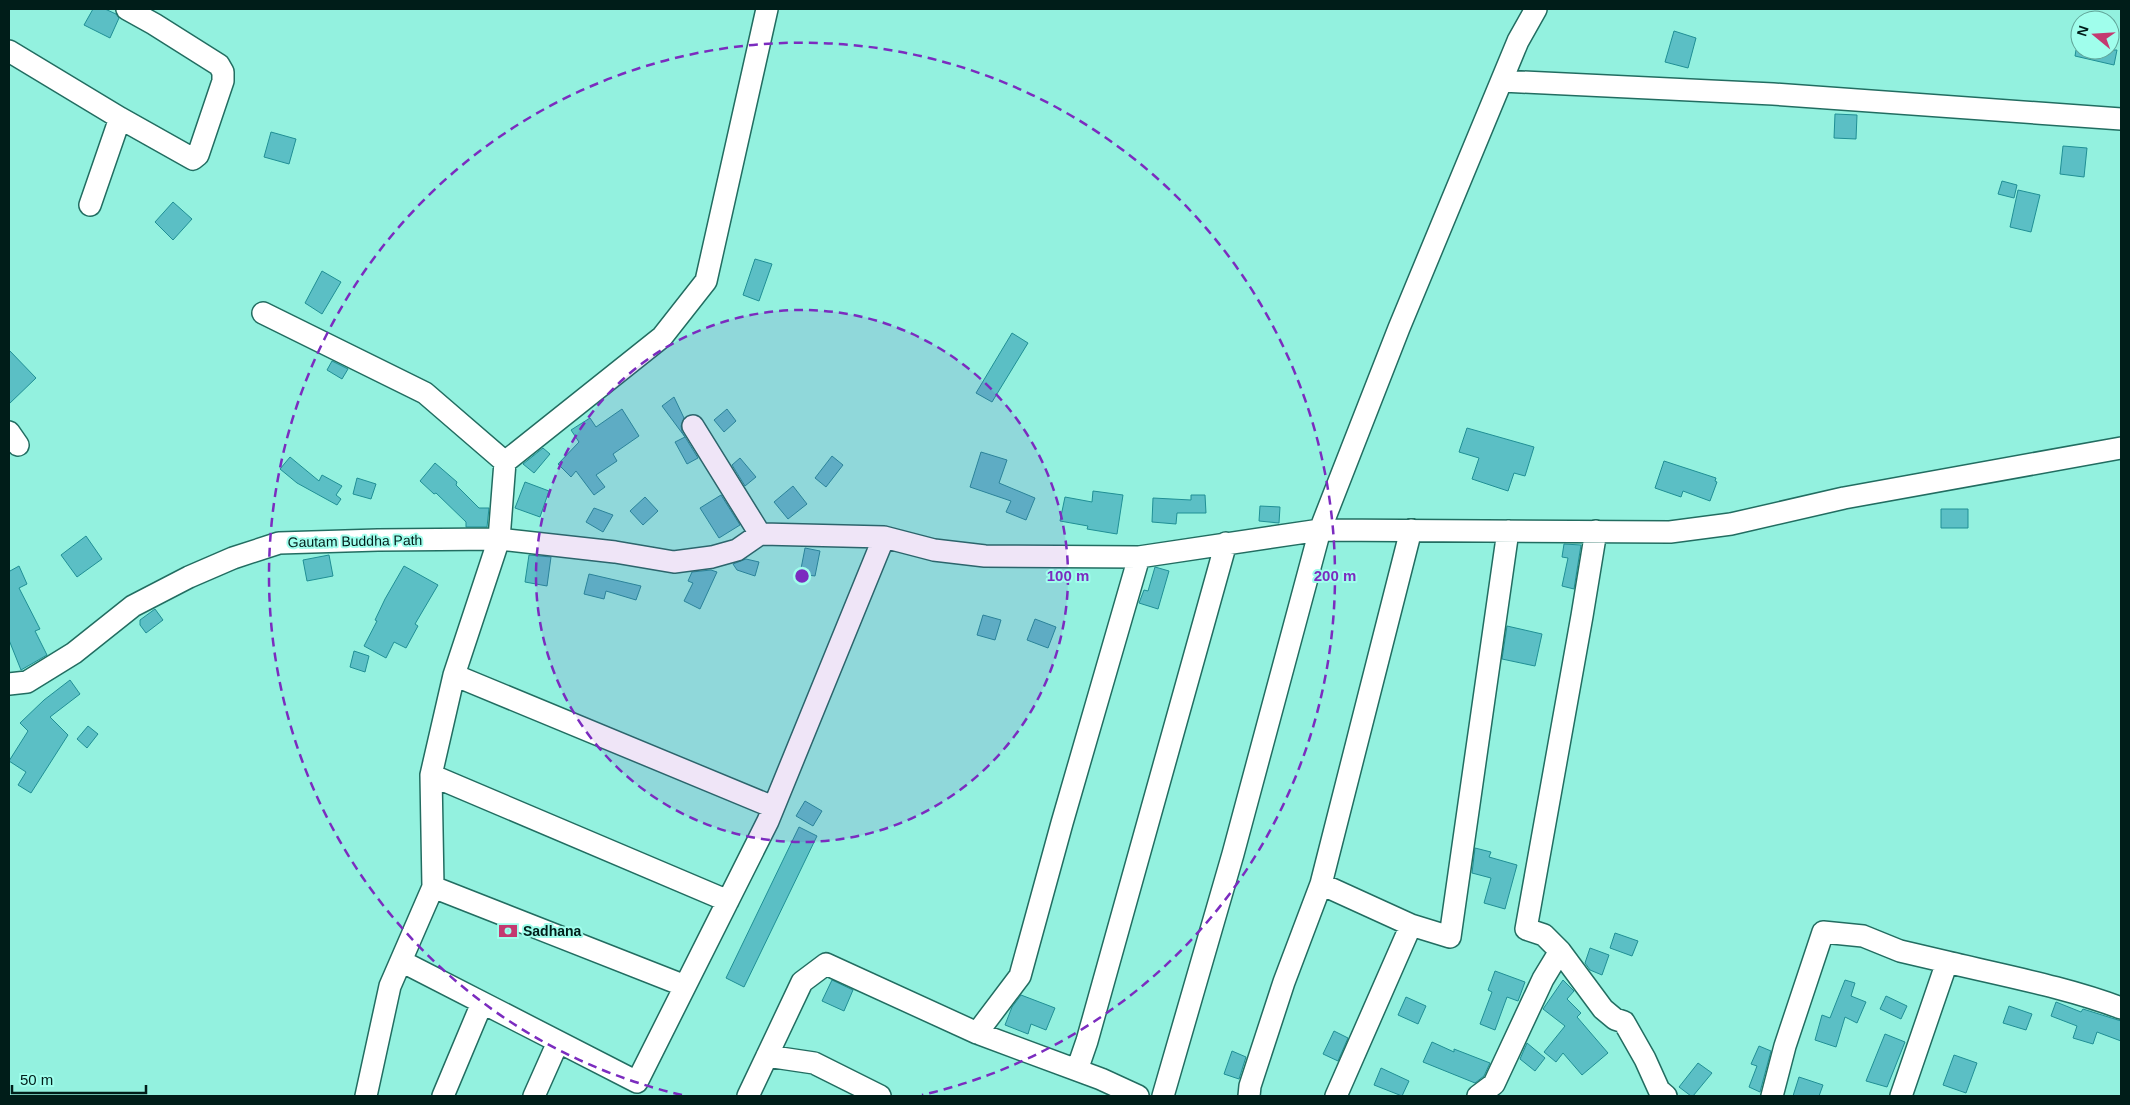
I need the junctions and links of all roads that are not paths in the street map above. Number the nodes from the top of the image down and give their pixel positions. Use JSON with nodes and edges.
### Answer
{"nodes":[{"id":1,"x":127,"y":9,"type":"edge"},
{"id":2,"x":767,"y":9,"type":"edge"},
{"id":3,"x":1536,"y":9,"type":"edge"},
{"id":4,"x":157,"y":16,"type":"edge"},
{"id":5,"x":9,"y":51,"type":"edge"},
{"id":6,"x":1502,"y":81,"type":"junction"},
{"id":7,"x":120,"y":118,"type":"junction"},
{"id":8,"x":2121,"y":119,"type":"edge"},
{"id":9,"x":90,"y":205,"type":"dead end"},
{"id":10,"x":263,"y":313,"type":"dead end"},
{"id":11,"x":693,"y":426,"type":"dead end"},
{"id":12,"x":2121,"y":448,"type":"edge"},
{"id":13,"x":505,"y":462,"type":"junction"},
{"id":14,"x":1320,"y":530,"type":"junction"},
{"id":15,"x":1411,"y":530,"type":"junction"},
{"id":16,"x":1508,"y":531,"type":"junction"},
{"id":17,"x":1596,"y":531,"type":"junction"},
{"id":18,"x":760,"y":534,"type":"junction"},
{"id":19,"x":884,"y":537,"type":"junction"},
{"id":20,"x":499,"y":539,"type":"junction"},
{"id":21,"x":1226,"y":543,"type":"junction"},
{"id":22,"x":1139,"y":556,"type":"junction"},
{"id":23,"x":454,"y":675,"type":"junction"},
{"id":24,"x":9,"y":684,"type":"edge"},
{"id":25,"x":432,"y":775,"type":"junction"},
{"id":26,"x":773,"y":807,"type":"junction"},
{"id":27,"x":1321,"y":884,"type":"junction"},
{"id":28,"x":433,"y":887,"type":"junction"},
{"id":29,"x":728,"y":900,"type":"junction"},
{"id":30,"x":1411,"y":925,"type":"junction"},
{"id":31,"x":1560,"y":951,"type":"junction"},
{"id":32,"x":401,"y":961,"type":"junction"},
{"id":33,"x":1947,"y":962,"type":"junction"},
{"id":34,"x":685,"y":986,"type":"junction"},
{"id":35,"x":482,"y":1003,"type":"junction"},
{"id":36,"x":2121,"y":1008,"type":"edge"},
{"id":37,"x":977,"y":1033,"type":"junction"},
{"id":38,"x":558,"y":1042,"type":"junction"},
{"id":39,"x":767,"y":1056,"type":"junction"},
{"id":40,"x":1077,"y":1070,"type":"junction"},
{"id":41,"x":1098,"y":1087,"type":"edge"},
{"id":42,"x":366,"y":1096,"type":"edge"},
{"id":43,"x":443,"y":1096,"type":"edge"},
{"id":44,"x":534,"y":1096,"type":"edge"},
{"id":45,"x":748,"y":1096,"type":"edge"},
{"id":46,"x":880,"y":1096,"type":"edge"},
{"id":47,"x":1138,"y":1096,"type":"edge"},
{"id":48,"x":1163,"y":1096,"type":"edge"},
{"id":49,"x":1249,"y":1096,"type":"edge"},
{"id":50,"x":1336,"y":1096,"type":"edge"},
{"id":51,"x":1478,"y":1096,"type":"edge"},
{"id":52,"x":1666,"y":1096,"type":"edge"},
{"id":53,"x":1772,"y":1096,"type":"edge"},
{"id":54,"x":1901,"y":1096,"type":"edge"}],
"edges":[{"from":1,"to":4,"type":"street"},
{"from":2,"to":13,"type":"street"},
{"from":3,"to":6,"type":"street"},
{"from":4,"to":7,"type":"street"},
{"from":5,"to":7,"type":"street"},
{"from":6,"to":8,"type":"street"},
{"from":6,"to":14,"type":"street"},
{"from":7,"to":9,"type":"street"},
{"from":10,"to":13,"type":"street"},
{"from":11,"to":18,"type":"street"},
{"from":12,"to":17,"type":"street"},
{"from":13,"to":20,"type":"street"},
{"from":14,"to":15,"type":"street"},
{"from":14,"to":21,"type":"street"},
{"from":14,"to":48,"type":"street"},
{"from":15,"to":16,"type":"street"},
{"from":15,"to":27,"type":"street"},
{"from":16,"to":17,"type":"street"},
{"from":16,"to":30,"type":"street"},
{"from":17,"to":31,"type":"street"},
{"from":18,"to":19,"type":"street"},
{"from":18,"to":20,"type":"street","name":"Gautam Buddha Path"},
{"from":19,"to":22,"type":"street"},
{"from":19,"to":26,"type":"street"},
{"from":20,"to":23,"type":"street"},
{"from":20,"to":24,"type":"street","name":"Gautam Buddha Path"},
{"from":21,"to":22,"type":"street"},
{"from":21,"to":40,"type":"street"},
{"from":22,"to":37,"type":"street"},
{"from":23,"to":25,"type":"street"},
{"from":23,"to":26,"type":"street"},
{"from":25,"to":28,"type":"street"},
{"from":25,"to":29,"type":"street"},
{"from":26,"to":29,"type":"street"},
{"from":27,"to":30,"type":"street"},
{"from":27,"to":49,"type":"street"},
{"from":28,"to":32,"type":"street"},
{"from":28,"to":34,"type":"street"},
{"from":29,"to":34,"type":"street"},
{"from":30,"to":50,"type":"street"},
{"from":31,"to":51,"type":"street"},
{"from":31,"to":52,"type":"street"},
{"from":32,"to":35,"type":"street"},
{"from":32,"to":42,"type":"street"},
{"from":33,"to":36,"type":"street"},
{"from":33,"to":53,"type":"street"},
{"from":33,"to":54,"type":"street"},
{"from":34,"to":38,"type":"street"},
{"from":35,"to":38,"type":"street"},
{"from":35,"to":43,"type":"street"},
{"from":37,"to":39,"type":"street"},
{"from":37,"to":40,"type":"street"},
{"from":38,"to":44,"type":"street"},
{"from":39,"to":45,"type":"street"},
{"from":39,"to":46,"type":"street"},
{"from":40,"to":41,"type":"street"},
{"from":41,"to":47,"type":"street"}]}
